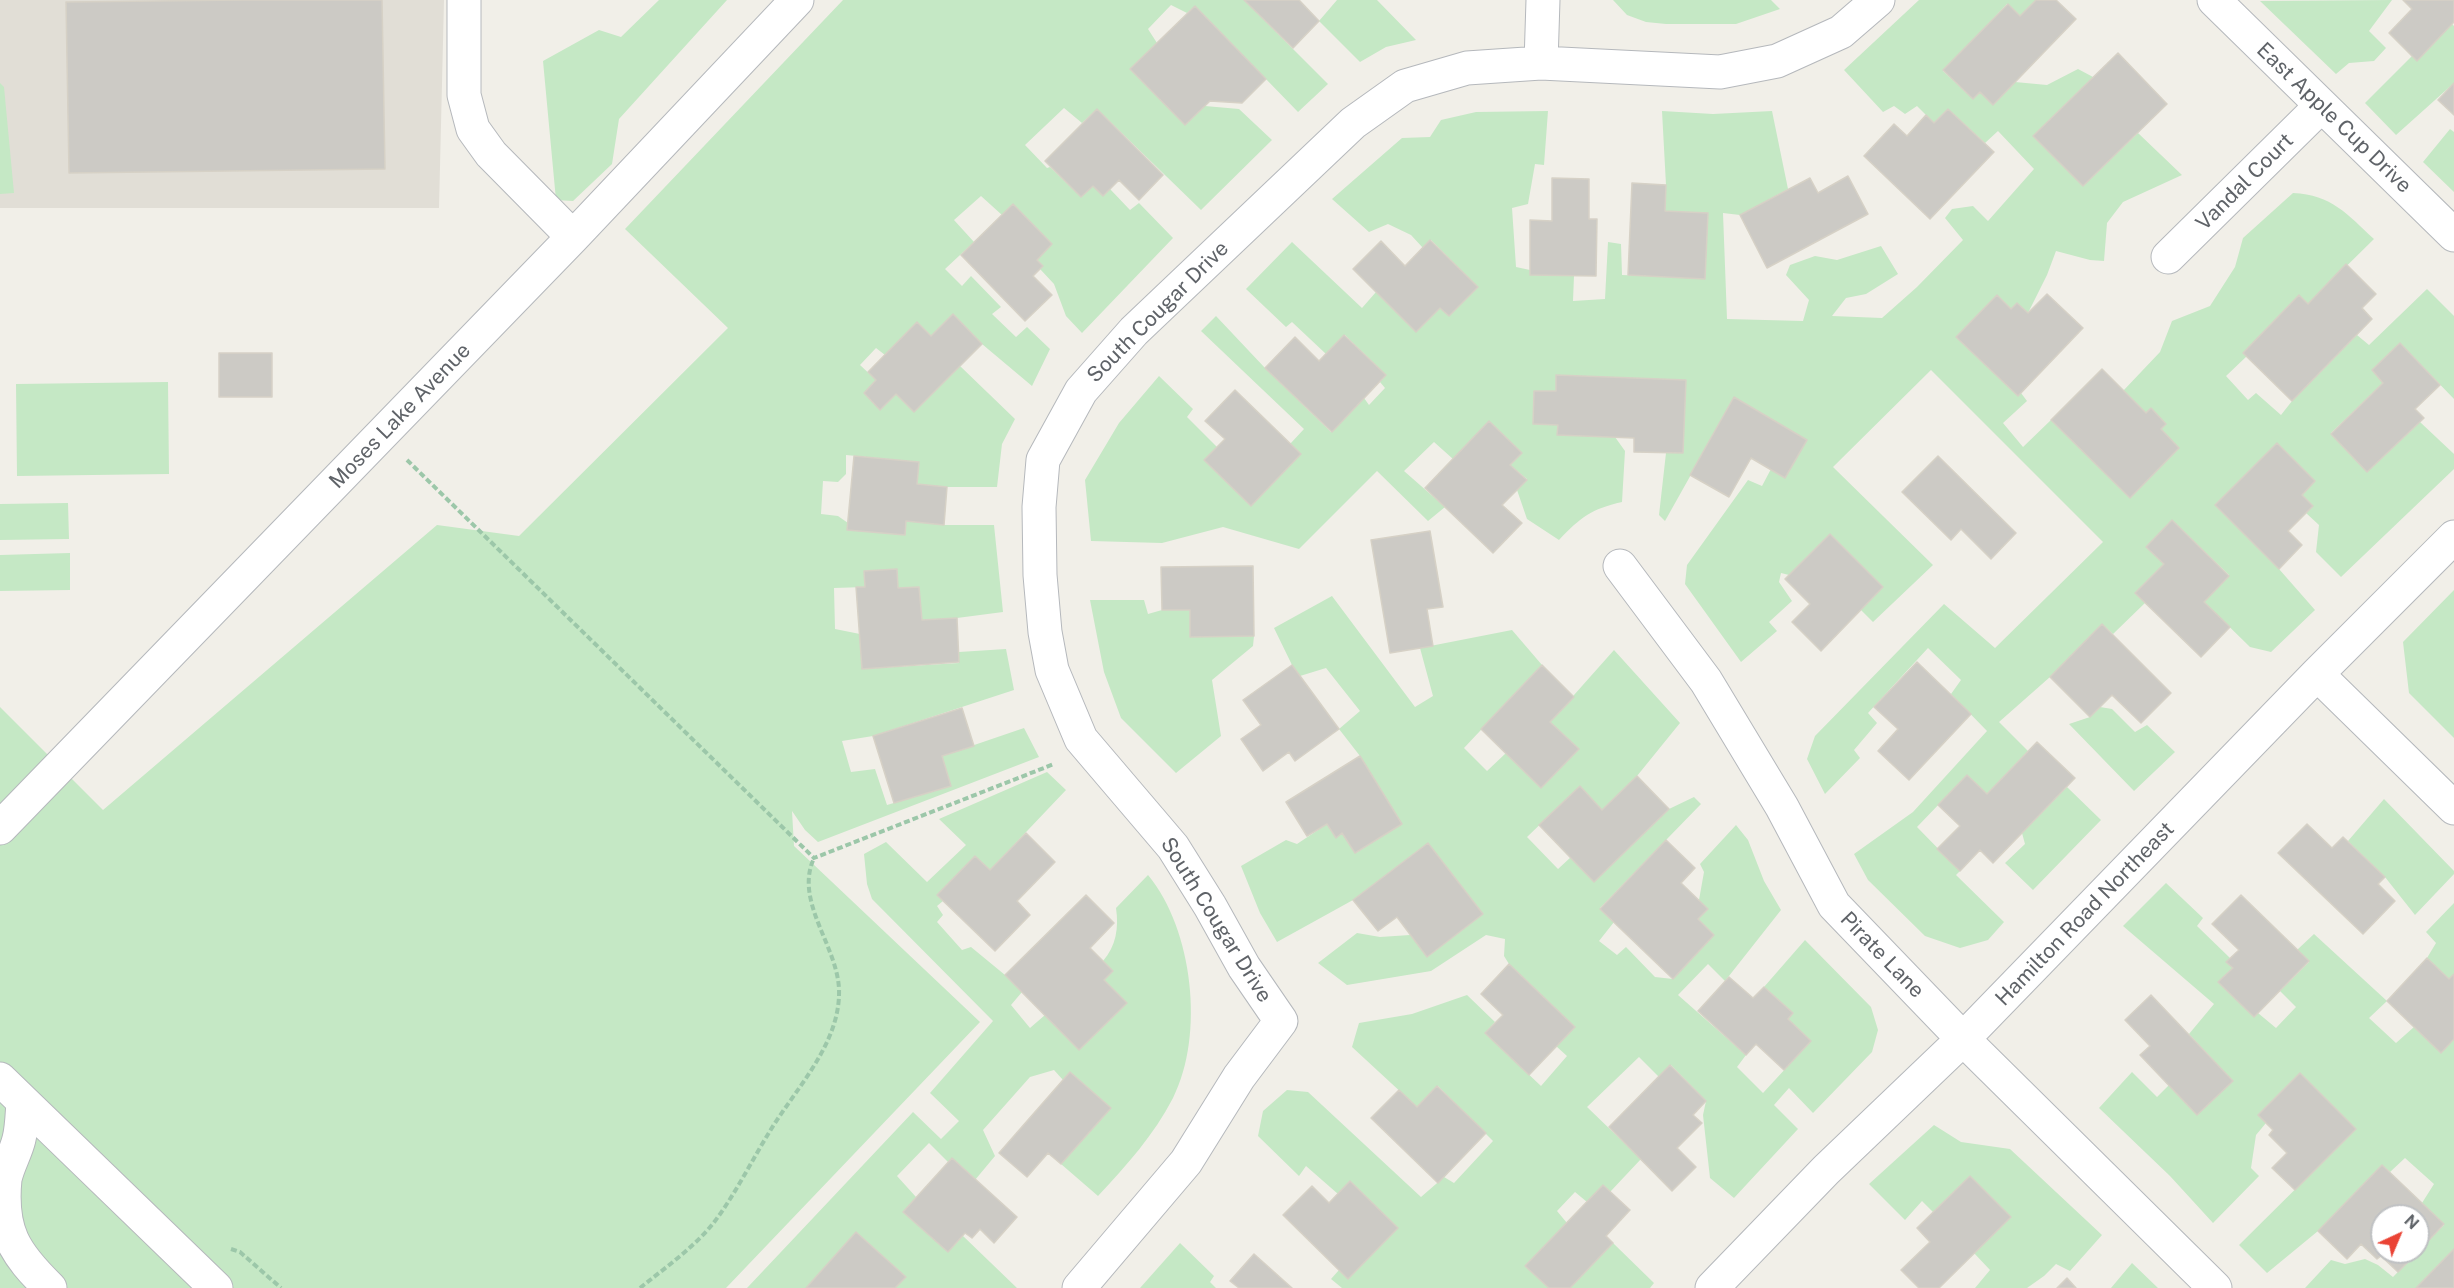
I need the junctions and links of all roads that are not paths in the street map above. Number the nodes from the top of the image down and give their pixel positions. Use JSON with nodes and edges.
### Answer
{"nodes":[{"id":1,"x":464,"y":0,"type":"edge"},
{"id":2,"x":797,"y":0,"type":"edge"},
{"id":3,"x":1543,"y":0,"type":"edge"},
{"id":4,"x":1878,"y":0,"type":"edge"},
{"id":5,"x":2214,"y":0,"type":"edge"},
{"id":6,"x":1541,"y":63,"type":"junction"},
{"id":7,"x":2321,"y":106,"type":"junction"},
{"id":8,"x":2454,"y":235,"type":"edge"},
{"id":9,"x":573,"y":237,"type":"junction"},
{"id":10,"x":2168,"y":257,"type":"dead end"},
{"id":11,"x":2454,"y":537,"type":"edge"},
{"id":12,"x":1620,"y":566,"type":"dead end"},
{"id":13,"x":2316,"y":674,"type":"junction"},
{"id":14,"x":2454,"y":808,"type":"edge"},
{"id":15,"x":0,"y":828,"type":"edge"},
{"id":16,"x":1963,"y":1039,"type":"junction"},
{"id":17,"x":11,"y":1090,"type":"edge"},
{"id":18,"x":50,"y":1288,"type":"edge"},
{"id":19,"x":216,"y":1288,"type":"edge"},
{"id":20,"x":1079,"y":1288,"type":"edge"},
{"id":21,"x":1712,"y":1288,"type":"edge"},
{"id":22,"x":2215,"y":1288,"type":"edge"}],
"edges":[{"from":1,"to":9,"type":"street"},
{"from":2,"to":9,"type":"street","name":"Moses Lake Avenue"},
{"from":3,"to":6,"type":"street"},
{"from":4,"to":6,"type":"street","name":"South Cougar Drive"},
{"from":5,"to":7,"type":"street","name":"East Apple Cup Drive"},
{"from":6,"to":20,"type":"street","name":"South Cougar Drive"},
{"from":7,"to":8,"type":"street","name":"East Apple Cup Drive"},
{"from":7,"to":10,"type":"street","name":"Vandal Court"},
{"from":9,"to":15,"type":"street","name":"Moses Lake Avenue"},
{"from":11,"to":13,"type":"street","name":"Hamilton Road Northeast"},
{"from":12,"to":16,"type":"street","name":"Pirate Lane"},
{"from":13,"to":14,"type":"street"},
{"from":13,"to":16,"type":"street","name":"Hamilton Road Northeast"},
{"from":16,"to":21,"type":"street","name":"Hamilton Road Northeast"},
{"from":16,"to":22,"type":"street","name":"Pirate Lane"},
{"from":17,"to":18,"type":"street"},
{"from":17,"to":19,"type":"street"}]}
